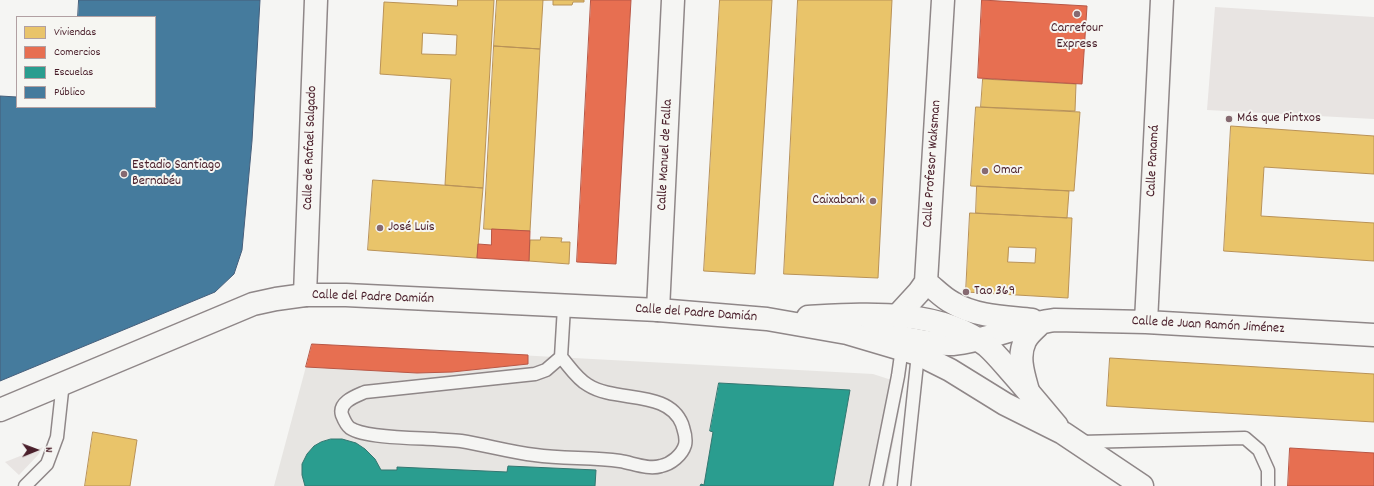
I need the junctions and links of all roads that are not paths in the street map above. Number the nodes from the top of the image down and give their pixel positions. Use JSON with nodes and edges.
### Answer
{"nodes":[{"id":1,"x":316,"y":0,"type":"edge"},
{"id":2,"x":673,"y":0,"type":"edge"},
{"id":3,"x":944,"y":0,"type":"edge"},
{"id":4,"x":1162,"y":0,"type":"edge"},
{"id":5,"x":926,"y":282,"type":"junction"},
{"id":6,"x":305,"y":295,"type":"junction"},
{"id":7,"x":564,"y":307,"type":"junction"},
{"id":8,"x":658,"y":310,"type":"junction"},
{"id":9,"x":897,"y":316,"type":"junction"},
{"id":10,"x":767,"y":319,"type":"junction"},
{"id":11,"x":1042,"y":322,"type":"junction"},
{"id":12,"x":1146,"y":322,"type":"junction"},
{"id":13,"x":847,"y":333,"type":"junction"},
{"id":14,"x":1374,"y":335,"type":"edge"},
{"id":15,"x":979,"y":340,"type":"junction"},
{"id":16,"x":910,"y":351,"type":"junction"},
{"id":17,"x":561,"y":357,"type":"junction"},
{"id":18,"x":63,"y":382,"type":"junction"},
{"id":19,"x":1028,"y":392,"type":"junction"},
{"id":20,"x":0,"y":410,"type":"edge"},
{"id":21,"x":1069,"y":438,"type":"junction"},
{"id":22,"x":25,"y":486,"type":"edge"},
{"id":23,"x":876,"y":486,"type":"edge"},
{"id":24,"x":904,"y":486,"type":"edge"},
{"id":25,"x":1142,"y":486,"type":"edge"},
{"id":26,"x":1268,"y":486,"type":"edge"}],
"edges":[{"from":1,"to":6,"type":"street","name":"Calle de Rafael Salgado"},
{"from":2,"to":8,"type":"street","name":"Calle Manuel de Falla"},
{"from":3,"to":5,"type":"street","name":"Calle Profesor Waksman"},
{"from":4,"to":12,"type":"street","name":"Calle Panamá"},
{"from":5,"to":9,"type":"street"},
{"from":5,"to":11,"type":"street"},
{"from":6,"to":7,"type":"street","name":"Calle del Padre Damián"},
{"from":6,"to":18,"type":"street","name":"Calle del Padre Damián"},
{"from":7,"to":8,"type":"street","name":"Calle del Padre Damián"},
{"from":7,"to":17,"type":"lane"},
{"from":8,"to":10,"type":"street","name":"Calle del Padre Damián"},
{"from":9,"to":10,"type":"street","name":"Calle del Padre Damián"},
{"from":9,"to":15,"type":"street","name":"Calle del Padre Damián"},
{"from":10,"to":13,"type":"street","name":"Calle del Padre Damián"},
{"from":11,"to":12,"type":"street","name":"Calle de Juan Ramón Jiménez"},
{"from":11,"to":15,"type":"street","name":"Calle del Padre Damián"},
{"from":11,"to":19,"type":"street","name":"Calle del Padre Damián"},
{"from":12,"to":14,"type":"street","name":"Calle de Juan Ramón Jiménez"},
{"from":13,"to":15,"type":"street","name":"Calle del Padre Damián"},
{"from":13,"to":16,"type":"street","name":"Calle del Padre Damián"},
{"from":15,"to":19,"type":"street","name":"Calle del Padre Damián"},
{"from":16,"to":21,"type":"street","name":"Calle del Padre Damián"},
{"from":16,"to":23,"type":"lane"},
{"from":16,"to":24,"type":"lane"},
{"from":17,"to":17,"type":"lane"},
{"from":18,"to":20,"type":"street","name":"Calle del Padre Damián"},
{"from":18,"to":22,"type":"lane"},
{"from":19,"to":21,"type":"street","name":"Calle del Padre Damián"},
{"from":21,"to":25,"type":"street","name":"Calle del Padre Damián"},
{"from":21,"to":26,"type":"lane"}]}
